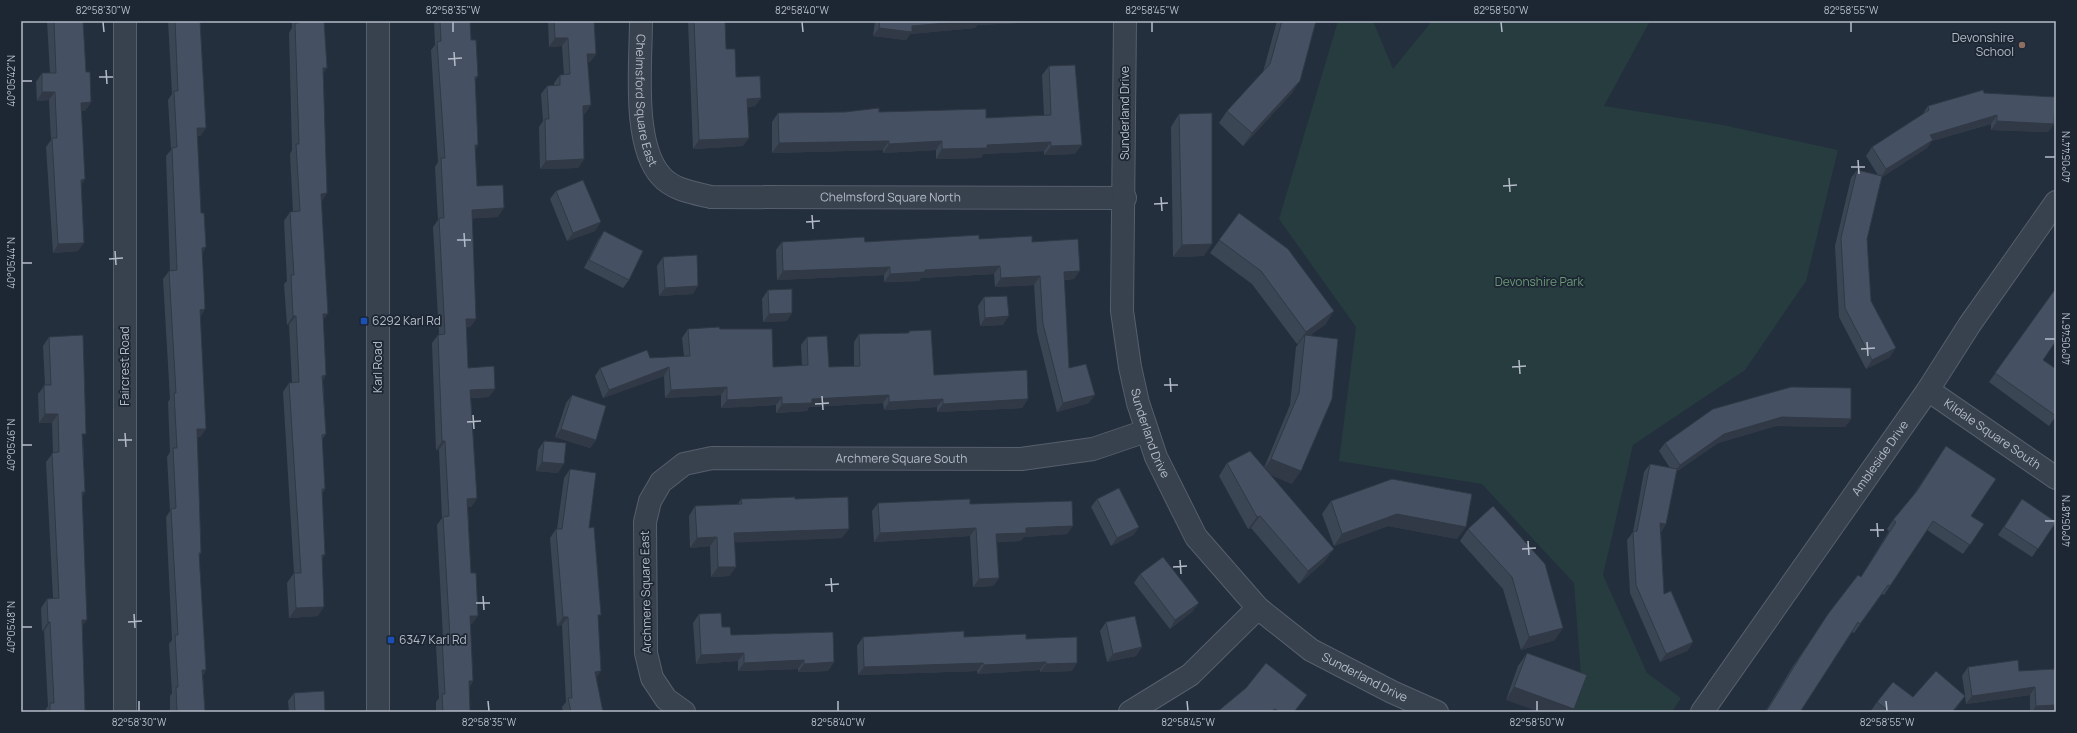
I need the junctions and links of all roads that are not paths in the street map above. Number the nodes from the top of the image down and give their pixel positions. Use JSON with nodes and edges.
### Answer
{"nodes":[{"id":1,"x":125,"y":21,"type":"edge"},
{"id":2,"x":378,"y":21,"type":"edge"},
{"id":3,"x":641,"y":21,"type":"edge"},
{"id":4,"x":1125,"y":21,"type":"edge"},
{"id":5,"x":661,"y":176,"type":"joint"},
{"id":6,"x":1125,"y":198,"type":"junction"},
{"id":7,"x":2056,"y":202,"type":"edge"},
{"id":8,"x":1928,"y":390,"type":"junction"},
{"id":9,"x":1146,"y":431,"type":"junction"},
{"id":10,"x":2056,"y":478,"type":"edge"},
{"id":11,"x":661,"y":482,"type":"joint"},
{"id":12,"x":1258,"y":608,"type":"junction"},
{"id":13,"x":125,"y":712,"type":"edge"},
{"id":14,"x":378,"y":712,"type":"edge"},
{"id":15,"x":684,"y":712,"type":"edge"},
{"id":16,"x":1130,"y":712,"type":"edge"},
{"id":17,"x":1437,"y":712,"type":"edge"},
{"id":18,"x":1702,"y":712,"type":"edge"}],
"edges":[{"from":1,"to":13,"type":"street","name":"Faircrest Road"},
{"from":2,"to":14,"type":"street","name":"Karl Road"},
{"from":3,"to":5,"type":"street","name":"Chelmsford Square East"},
{"from":4,"to":6,"type":"street","name":"Sunderland Drive"},
{"from":5,"to":6,"type":"street","name":"Chelmsford Square North"},
{"from":6,"to":9,"type":"street","name":"Sunderland Drive"},
{"from":7,"to":8,"type":"street","name":"Ambleside Drive"},
{"from":8,"to":10,"type":"street","name":"Kildale Square South"},
{"from":8,"to":18,"type":"street","name":"Ambleside Drive"},
{"from":9,"to":11,"type":"street","name":"Archmere Square South"},
{"from":9,"to":12,"type":"street","name":"Sunderland Drive"},
{"from":11,"to":15,"type":"street","name":"Archmere Square East"},
{"from":12,"to":16,"type":"street"},
{"from":12,"to":17,"type":"street","name":"Sunderland Drive"}]}
